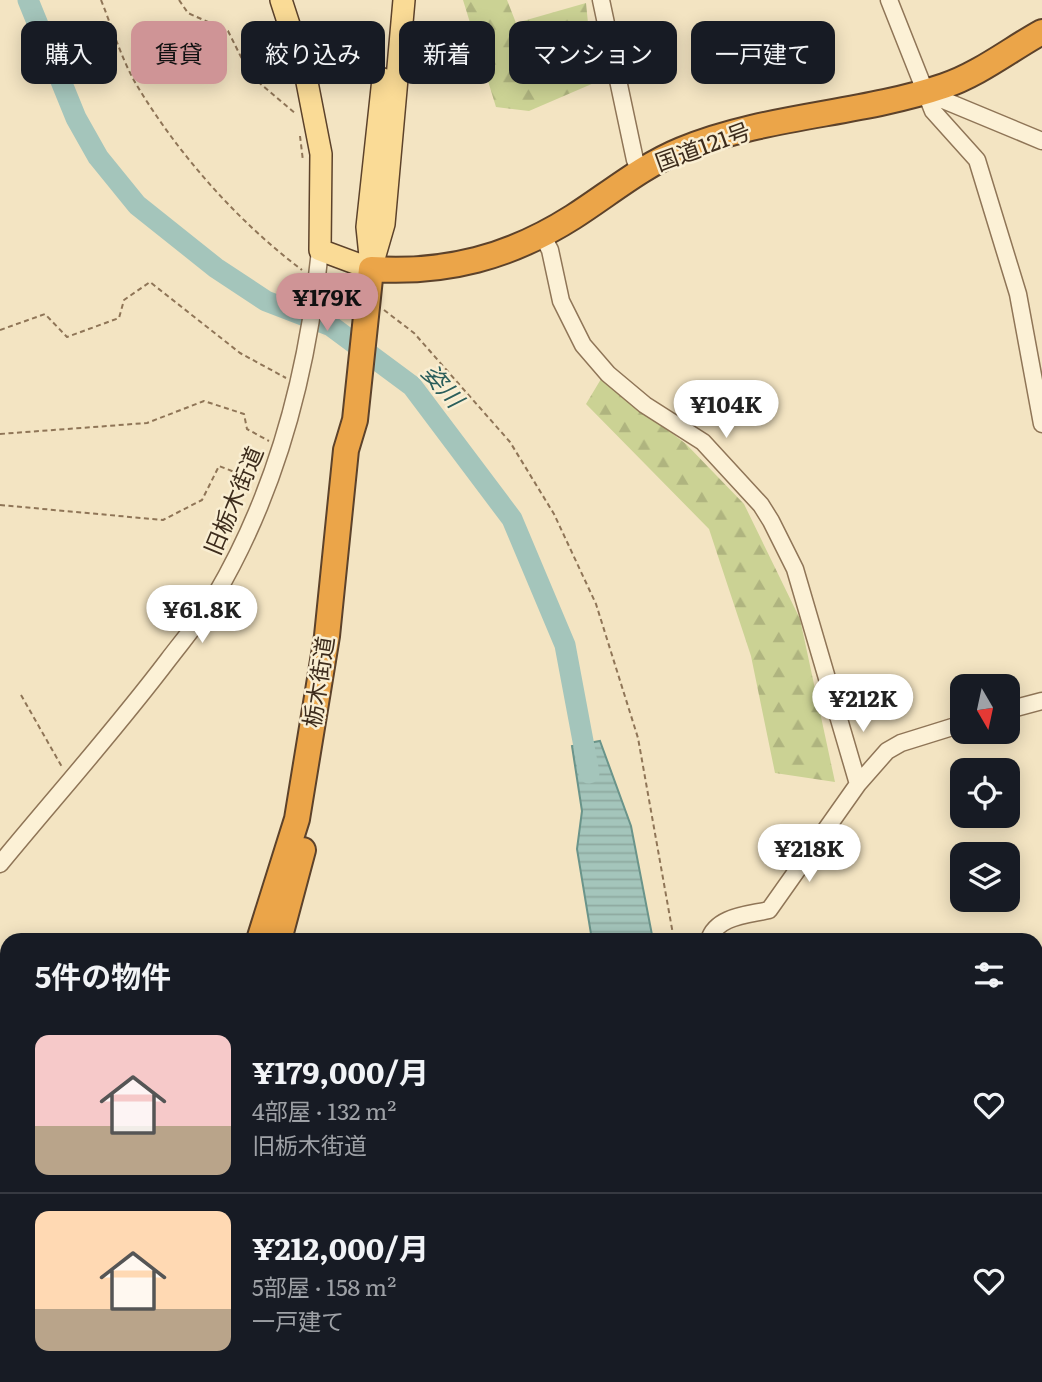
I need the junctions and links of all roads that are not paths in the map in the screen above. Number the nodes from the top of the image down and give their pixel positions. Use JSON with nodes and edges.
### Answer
{"nodes":[{"id":1,"x":281,"y":0,"type":"edge"},
{"id":2,"x":391,"y":0,"type":"edge"},
{"id":3,"x":404,"y":0,"type":"edge"},
{"id":4,"x":601,"y":0,"type":"edge"},
{"id":5,"x":889,"y":0,"type":"edge"},
{"id":6,"x":1042,"y":32,"type":"edge"},
{"id":7,"x":924,"y":92,"type":"junction"},
{"id":8,"x":1042,"y":141,"type":"edge"},
{"id":9,"x":644,"y":169,"type":"junction"},
{"id":10,"x":542,"y":234,"type":"junction"},
{"id":11,"x":320,"y":250,"type":"junction"},
{"id":12,"x":371,"y":269,"type":"junction"},
{"id":13,"x":1041,"y":419,"type":"edge"},
{"id":14,"x":355,"y":420,"type":"junction"},
{"id":15,"x":1042,"y":701,"type":"edge"},
{"id":16,"x":1020,"y":707,"type":"edge"},
{"id":17,"x":950,"y":728,"type":"edge"},
{"id":18,"x":858,"y":784,"type":"junction"},
{"id":19,"x":0,"y":864,"type":"edge"},
{"id":20,"x":261,"y":933,"type":"edge"},
{"id":21,"x":281,"y":933,"type":"edge"},
{"id":22,"x":711,"y":933,"type":"edge"}],
"edges":[{"from":1,"to":11,"type":"main road"},
{"from":2,"to":12,"type":"main road"},
{"from":3,"to":12,"type":"main road"},
{"from":4,"to":9,"type":"street"},
{"from":5,"to":7,"type":"street"},
{"from":6,"to":7,"type":"highway","name":"国道121号"},
{"from":7,"to":8,"type":"street"},
{"from":7,"to":9,"type":"highway","name":"国道121号"},
{"from":7,"to":13,"type":"street"},
{"from":9,"to":10,"type":"highway","name":"国道121号"},
{"from":10,"to":12,"type":"highway","name":"国道121号"},
{"from":10,"to":18,"type":"street"},
{"from":11,"to":12,"type":"main road"},
{"from":11,"to":19,"type":"street","name":"旧栃木街道"},
{"from":12,"to":14,"type":"highway","name":"栃木街道"},
{"from":14,"to":20,"type":"highway","name":"栃木街道"},
{"from":14,"to":21,"type":"highway","name":"栃木街道"},
{"from":15,"to":16,"type":"street"},
{"from":17,"to":18,"type":"street"},
{"from":18,"to":22,"type":"street"}]}
